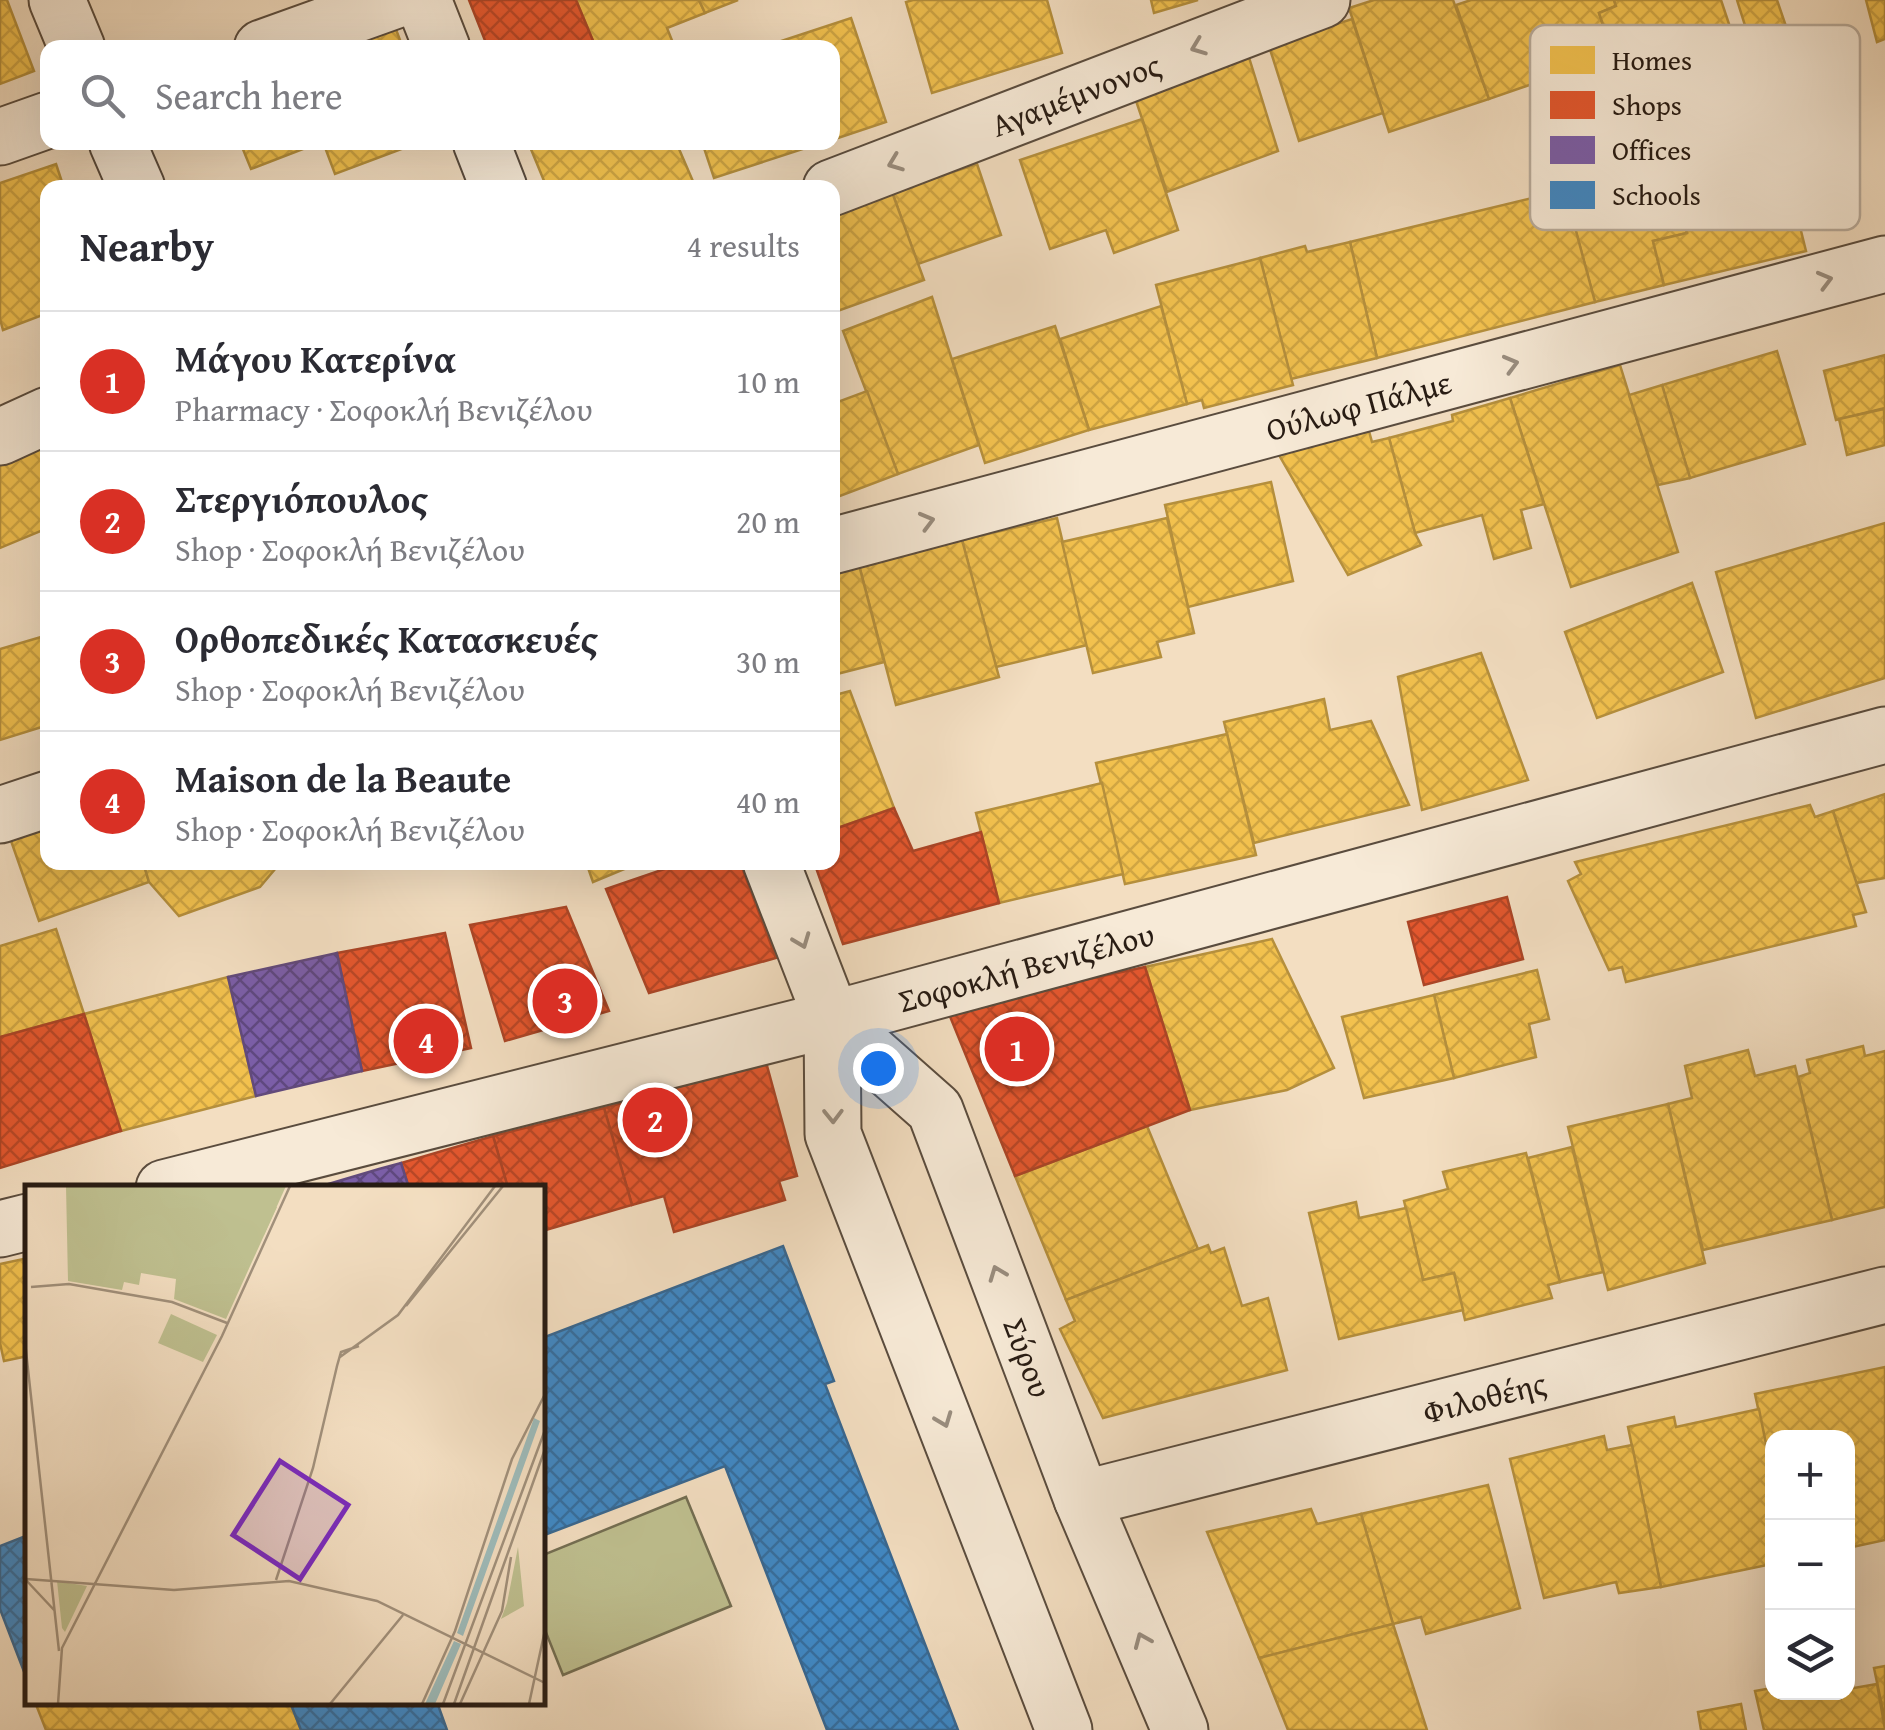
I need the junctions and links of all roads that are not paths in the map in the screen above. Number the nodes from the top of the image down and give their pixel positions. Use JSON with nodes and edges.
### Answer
{"nodes":[{"id":1,"x":57,"y":0,"type":"edge"},
{"id":2,"x":396,"y":0,"type":"edge"},
{"id":3,"x":423,"y":0,"type":"edge"},
{"id":4,"x":1322,"y":0,"type":"edge"},
{"id":5,"x":74,"y":40,"type":"edge"},
{"id":6,"x":284,"y":40,"type":"edge"},
{"id":7,"x":439,"y":40,"type":"edge"},
{"id":8,"x":40,"y":123,"type":"edge"},
{"id":9,"x":0,"y":138,"type":"edge"},
{"id":10,"x":120,"y":150,"type":"edge"},
{"id":11,"x":484,"y":150,"type":"edge"},
{"id":12,"x":134,"y":180,"type":"edge"},
{"id":13,"x":496,"y":180,"type":"edge"},
{"id":14,"x":840,"y":185,"type":"edge"},
{"id":15,"x":1885,"y":264,"type":"edge"},
{"id":16,"x":40,"y":419,"type":"edge"},
{"id":17,"x":0,"y":437,"type":"edge"},
{"id":18,"x":840,"y":544,"type":"edge"},
{"id":19,"x":1885,"y":735,"type":"edge"},
{"id":20,"x":40,"y":803,"type":"edge"},
{"id":21,"x":0,"y":816,"type":"edge"},
{"id":22,"x":775,"y":870,"type":"edge"},
{"id":23,"x":832,"y":1018,"type":"junction"},
{"id":24,"x":176,"y":1185,"type":"edge"},
{"id":25,"x":25,"y":1223,"type":"edge"},
{"id":26,"x":0,"y":1229,"type":"edge"},
{"id":27,"x":1885,"y":1295,"type":"edge"},
{"id":28,"x":1082,"y":1499,"type":"junction"},
{"id":29,"x":1064,"y":1730,"type":"edge"},
{"id":30,"x":1180,"y":1730,"type":"edge"}],
"edges":[{"from":1,"to":5,"type":"street"},
{"from":2,"to":6,"type":"street"},
{"from":3,"to":7,"type":"street"},
{"from":4,"to":14,"type":"street","name":"Αγαμέμνονος","one_way":true},
{"from":8,"to":9,"type":"street"},
{"from":10,"to":12,"type":"street"},
{"from":11,"to":13,"type":"street"},
{"from":18,"to":15,"type":"street","name":"Ούλωφ Πάλμε","one_way":true},
{"from":16,"to":17,"type":"street"},
{"from":19,"to":23,"type":"street","name":"Σοφοκλή Βενιζέλου"},
{"from":20,"to":21,"type":"street"},
{"from":22,"to":23,"type":"street","name":"Σύρου","one_way":true},
{"from":23,"to":24,"type":"street","name":"Σοφοκλή Βενιζέλου"},
{"from":28,"to":23,"type":"street","name":"Σύρου","one_way":true},
{"from":23,"to":29,"type":"street","name":"Σύρου","one_way":true},
{"from":25,"to":26,"type":"street"},
{"from":27,"to":28,"type":"street","name":"Φιλοθέης"},
{"from":30,"to":28,"type":"street","name":"Σύρου","one_way":true}]}
